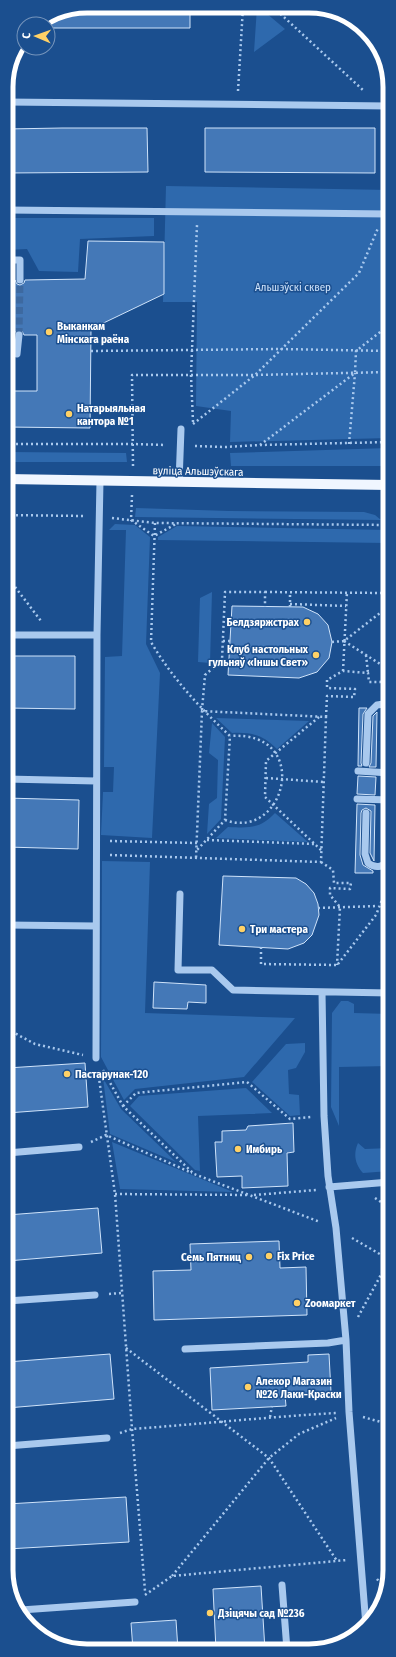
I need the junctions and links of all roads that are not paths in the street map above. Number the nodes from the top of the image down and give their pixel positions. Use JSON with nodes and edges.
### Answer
{"nodes":[{"id":1,"x":13,"y":102,"type":"edge"},
{"id":2,"x":383,"y":106,"type":"edge"},
{"id":3,"x":13,"y":210,"type":"edge"},
{"id":4,"x":383,"y":214,"type":"edge"},
{"id":5,"x":13,"y":260,"type":"edge"},
{"id":6,"x":20,"y":280,"type":"tunnel mouth"},
{"id":7,"x":19,"y":335,"type":"tunnel mouth"},
{"id":8,"x":18,"y":354,"type":"dead end"},
{"id":9,"x":181,"y":429,"type":"dead end"},
{"id":10,"x":13,"y":479,"type":"edge"},
{"id":11,"x":100,"y":481,"type":"junction"},
{"id":12,"x":179,"y":482,"type":"junction"},
{"id":13,"x":383,"y":485,"type":"edge"},
{"id":14,"x":13,"y":635,"type":"edge"},
{"id":15,"x":97,"y":636,"type":"junction"},
{"id":16,"x":383,"y":704,"type":"edge"},
{"id":17,"x":366,"y":763,"type":"dead end"},
{"id":18,"x":358,"y":771,"type":"dead end"},
{"id":19,"x":383,"y":773,"type":"edge"},
{"id":20,"x":13,"y":779,"type":"edge"},
{"id":21,"x":96,"y":781,"type":"junction"},
{"id":22,"x":357,"y":799,"type":"dead end"},
{"id":23,"x":383,"y":800,"type":"edge"},
{"id":24,"x":366,"y":813,"type":"dead end"},
{"id":25,"x":383,"y":866,"type":"edge"},
{"id":26,"x":180,"y":894,"type":"dead end"},
{"id":27,"x":13,"y":924,"type":"edge"},
{"id":28,"x":96,"y":926,"type":"junction"},
{"id":29,"x":322,"y":992,"type":"junction"},
{"id":30,"x":383,"y":993,"type":"edge"},
{"id":31,"x":96,"y":1058,"type":"road end"},
{"id":32,"x":80,"y":1147,"type":"road end"},
{"id":33,"x":13,"y":1153,"type":"edge"},
{"id":34,"x":383,"y":1183,"type":"edge"},
{"id":35,"x":329,"y":1187,"type":"junction"},
{"id":36,"x":95,"y":1295,"type":"dead end"},
{"id":37,"x":13,"y":1301,"type":"edge"},
{"id":38,"x":346,"y":1340,"type":"junction"},
{"id":39,"x":185,"y":1349,"type":"dead end"},
{"id":40,"x":107,"y":1438,"type":"road end"},
{"id":41,"x":13,"y":1446,"type":"edge"},
{"id":42,"x":282,"y":1585,"type":"dead end"},
{"id":43,"x":135,"y":1602,"type":"road end"},
{"id":44,"x":24,"y":1610,"type":"edge"},
{"id":45,"x":365,"y":1618,"type":"edge"},
{"id":46,"x":287,"y":1644,"type":"edge"}],
"edges":[{"from":1,"to":2,"type":"lane"},
{"from":3,"to":4,"type":"lane"},
{"from":5,"to":6,"type":"lane"},
{"from":7,"to":8,"type":"lane"},
{"from":9,"to":12,"type":"lane"},
{"from":10,"to":11,"type":"main road","name":"вуліца Альшэўскага"},
{"from":11,"to":12,"type":"main road","name":"вуліца Альшэўскага"},
{"from":11,"to":15,"type":"lane"},
{"from":12,"to":13,"type":"main road","name":"вуліца Альшэўскага"},
{"from":14,"to":15,"type":"lane"},
{"from":15,"to":21,"type":"lane"},
{"from":16,"to":17,"type":"lane"},
{"from":18,"to":19,"type":"lane"},
{"from":20,"to":21,"type":"lane"},
{"from":21,"to":28,"type":"lane"},
{"from":22,"to":23,"type":"lane"},
{"from":24,"to":25,"type":"lane"},
{"from":26,"to":29,"type":"lane"},
{"from":27,"to":28,"type":"lane"},
{"from":28,"to":31,"type":"lane"},
{"from":29,"to":30,"type":"lane"},
{"from":29,"to":35,"type":"lane"},
{"from":32,"to":33,"type":"lane"},
{"from":34,"to":35,"type":"lane"},
{"from":35,"to":38,"type":"lane"},
{"from":36,"to":37,"type":"lane"},
{"from":38,"to":39,"type":"lane"},
{"from":38,"to":45,"type":"lane"},
{"from":40,"to":41,"type":"lane"},
{"from":42,"to":46,"type":"lane"},
{"from":43,"to":44,"type":"lane"}]}
